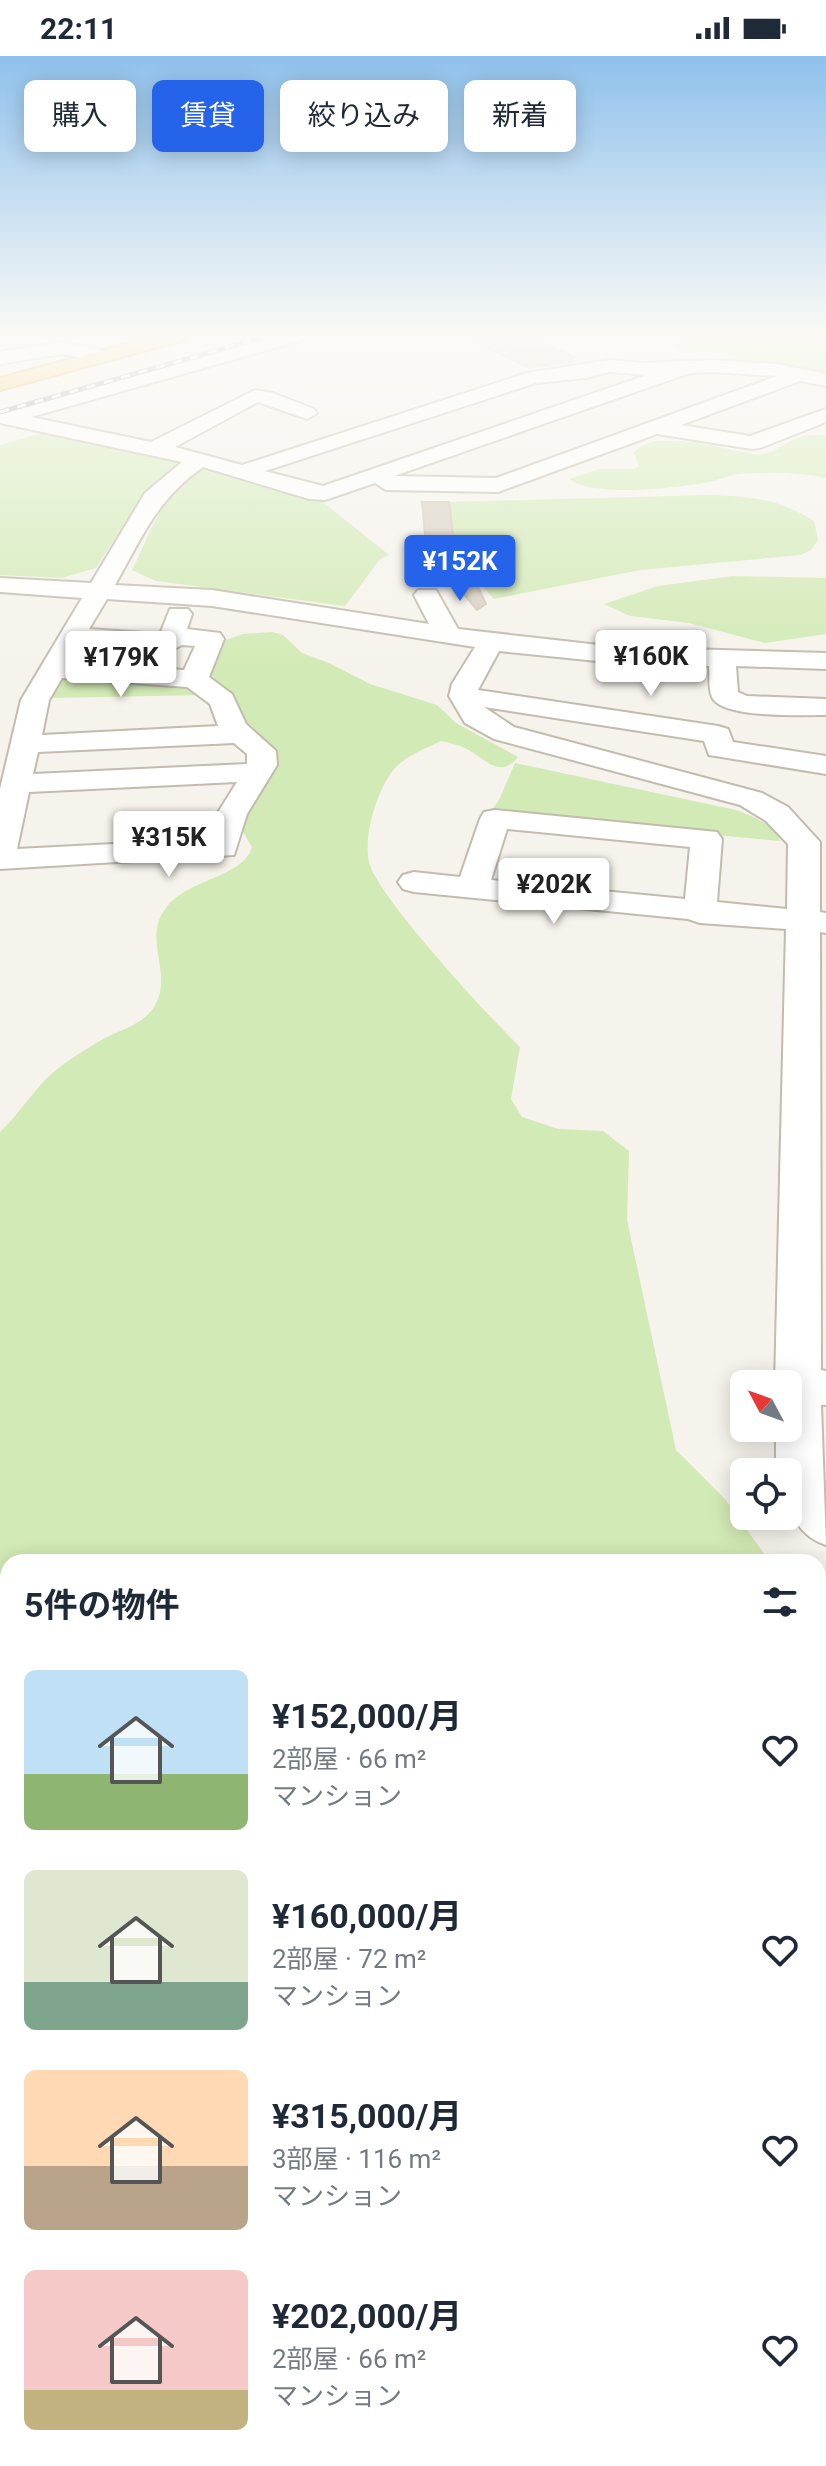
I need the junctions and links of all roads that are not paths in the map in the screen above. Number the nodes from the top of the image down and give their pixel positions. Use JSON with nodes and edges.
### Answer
{"nodes":[{"id":1,"x":159,"y":448,"type":"edge"},
{"id":2,"x":314,"y":448,"type":"edge"},
{"id":3,"x":456,"y":448,"type":"edge"},
{"id":4,"x":598,"y":448,"type":"edge"},
{"id":5,"x":200,"y":459,"type":"junction"},
{"id":6,"x":244,"y":471,"type":"junction"},
{"id":7,"x":361,"y":482,"type":"junction"},
{"id":8,"x":0,"y":585,"type":"edge"},
{"id":9,"x":102,"y":591,"type":"junction"},
{"id":10,"x":427,"y":595,"type":"dead end"},
{"id":11,"x":185,"y":596,"type":"junction"},
{"id":12,"x":448,"y":635,"type":"junction"},
{"id":13,"x":73,"y":636,"type":"junction"},
{"id":14,"x":172,"y":636,"type":"junction"},
{"id":15,"x":491,"y":642,"type":"junction"},
{"id":16,"x":722,"y":659,"type":"junction"},
{"id":17,"x":826,"y":661,"type":"edge"},
{"id":18,"x":53,"y":669,"type":"junction"},
{"id":19,"x":194,"y":679,"type":"junction"},
{"id":20,"x":463,"y":696,"type":"junction"},
{"id":21,"x":816,"y":706,"type":"edge"},
{"id":22,"x":241,"y":734,"type":"junction"},
{"id":23,"x":27,"y":744,"type":"junction"},
{"id":24,"x":789,"y":760,"type":"junction"},
{"id":25,"x":826,"y":765,"type":"edge"},
{"id":26,"x":258,"y":772,"type":"junction"},
{"id":27,"x":13,"y":779,"type":"edge"},
{"id":28,"x":815,"y":843,"type":"edge"},
{"id":29,"x":0,"y":858,"type":"edge"},
{"id":30,"x":414,"y":882,"type":"dead end"},
{"id":31,"x":472,"y":888,"type":"junction"},
{"id":32,"x":700,"y":913,"type":"junction"},
{"id":33,"x":815,"y":922,"type":"edge"},
{"id":34,"x":813,"y":1011,"type":"edge"},
{"id":35,"x":812,"y":1386,"type":"edge"},
{"id":36,"x":826,"y":1525,"type":"edge"}],
"edges":[{"from":1,"to":5,"type":"street"},
{"from":2,"to":6,"type":"street"},
{"from":3,"to":7,"type":"street"},
{"from":4,"to":7,"type":"street"},
{"from":5,"to":6,"type":"street"},
{"from":5,"to":9,"type":"street"},
{"from":6,"to":7,"type":"street"},
{"from":8,"to":9,"type":"street"},
{"from":9,"to":11,"type":"street"},
{"from":9,"to":13,"type":"street"},
{"from":10,"to":12,"type":"street"},
{"from":11,"to":12,"type":"street"},
{"from":11,"to":14,"type":"street"},
{"from":12,"to":15,"type":"street"},
{"from":13,"to":14,"type":"street"},
{"from":13,"to":18,"type":"street"},
{"from":14,"to":19,"type":"street"},
{"from":15,"to":16,"type":"street"},
{"from":15,"to":20,"type":"street"},
{"from":16,"to":17,"type":"street"},
{"from":16,"to":21,"type":"street"},
{"from":18,"to":19,"type":"street"},
{"from":18,"to":23,"type":"street"},
{"from":19,"to":22,"type":"street"},
{"from":20,"to":24,"type":"street"},
{"from":20,"to":28,"type":"street"},
{"from":21,"to":24,"type":"street"},
{"from":22,"to":23,"type":"street"},
{"from":22,"to":26,"type":"street"},
{"from":23,"to":27,"type":"street"},
{"from":24,"to":25,"type":"street"},
{"from":26,"to":27,"type":"street"},
{"from":26,"to":29,"type":"street"},
{"from":27,"to":29,"type":"street"},
{"from":28,"to":33,"type":"street"},
{"from":30,"to":31,"type":"street"},
{"from":31,"to":32,"type":"street"},
{"from":31,"to":32,"type":"street"},
{"from":32,"to":33,"type":"street"},
{"from":33,"to":34,"type":"street"},
{"from":34,"to":35,"type":"street"},
{"from":35,"to":36,"type":"street"}]}
